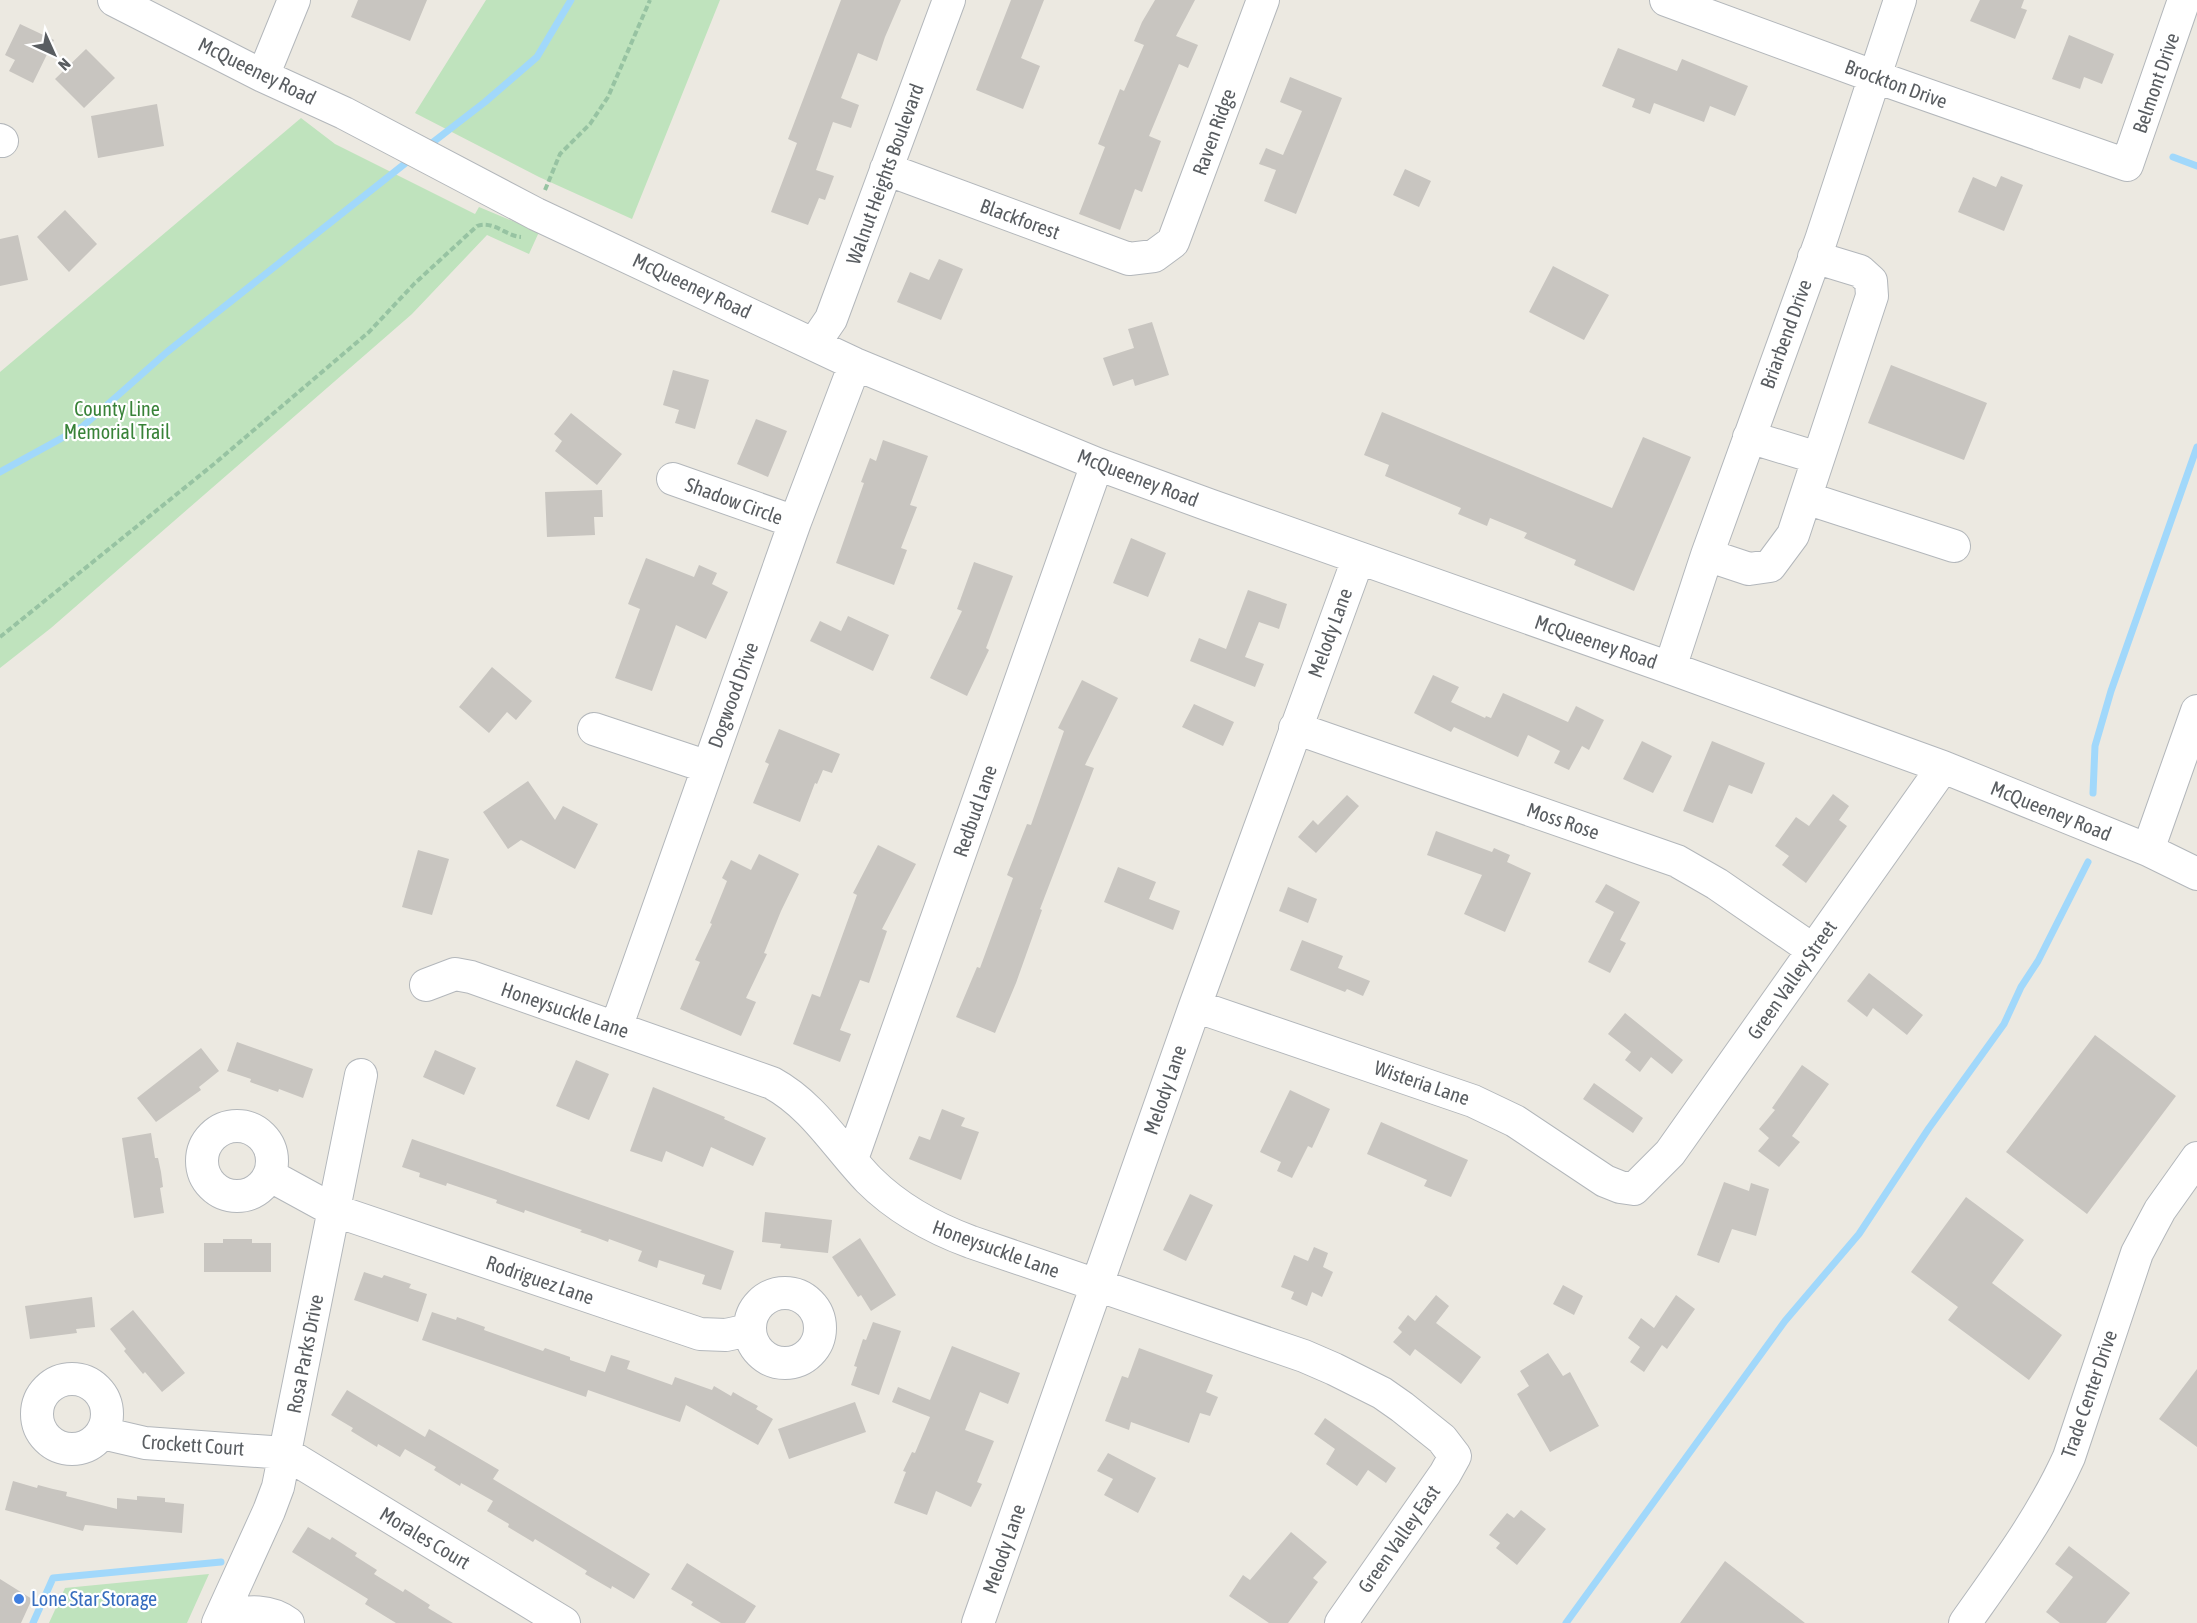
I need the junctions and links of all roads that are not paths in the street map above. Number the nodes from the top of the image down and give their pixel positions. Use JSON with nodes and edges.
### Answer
{"nodes":[{"id":1,"x":114,"y":0,"type":"edge"},
{"id":2,"x":294,"y":0,"type":"edge"},
{"id":3,"x":949,"y":0,"type":"edge"},
{"id":4,"x":1263,"y":0,"type":"edge"},
{"id":5,"x":1666,"y":0,"type":"edge"},
{"id":6,"x":1900,"y":0,"type":"edge"},
{"id":7,"x":2184,"y":0,"type":"edge"},
{"id":8,"x":263,"y":76,"type":"junction"},
{"id":9,"x":1873,"y":76,"type":"junction"},
{"id":10,"x":2127,"y":165,"type":"joint"},
{"id":11,"x":886,"y":169,"type":"junction"},
{"id":12,"x":1154,"y":256,"type":"joint"},
{"id":13,"x":1814,"y":257,"type":"junction"},
{"id":14,"x":814,"y":344,"type":"junction"},
{"id":15,"x":855,"y":364,"type":"junction"},
{"id":16,"x":1749,"y":437,"type":"junction"},
{"id":17,"x":1818,"y":458,"type":"junction"},
{"id":18,"x":1097,"y":464,"type":"junction"},
{"id":19,"x":673,"y":479,"type":"dead end"},
{"id":20,"x":1806,"y":498,"type":"junction"},
{"id":21,"x":795,"y":522,"type":"junction"},
{"id":22,"x":1954,"y":546,"type":"dead end"},
{"id":23,"x":1707,"y":555,"type":"junction"},
{"id":24,"x":1358,"y":559,"type":"junction"},
{"id":25,"x":1670,"y":668,"type":"junction"},
{"id":26,"x":2197,"y":711,"type":"edge"},
{"id":27,"x":1295,"y":728,"type":"junction"},
{"id":28,"x":594,"y":729,"type":"dead end"},
{"id":29,"x":708,"y":766,"type":"junction"},
{"id":30,"x":1943,"y":767,"type":"junction"},
{"id":31,"x":2148,"y":850,"type":"junction"},
{"id":32,"x":2197,"y":874,"type":"edge"},
{"id":33,"x":1813,"y":950,"type":"junction"},
{"id":34,"x":426,"y":985,"type":"dead end"},
{"id":35,"x":1195,"y":1006,"type":"junction"},
{"id":36,"x":616,"y":1028,"type":"junction"},
{"id":37,"x":361,"y":1075,"type":"dead end"},
{"id":38,"x":2197,"y":1158,"type":"edge"},
{"id":39,"x":852,"y":1160,"type":"junction"},
{"id":40,"x":269,"y":1175,"type":"dead end"},
{"id":41,"x":1634,"y":1189,"type":"joint"},
{"id":42,"x":333,"y":1210,"type":"junction"},
{"id":43,"x":1097,"y":1285,"type":"junction"},
{"id":44,"x":749,"y":1330,"type":"dead end"},
{"id":45,"x":102,"y":1433,"type":"dead end"},
{"id":46,"x":285,"y":1453,"type":"junction"},
{"id":47,"x":1454,"y":1454,"type":"joint"},
{"id":48,"x":220,"y":1619,"type":"edge"},
{"id":49,"x":288,"y":1623,"type":"edge"},
{"id":50,"x":564,"y":1623,"type":"edge"},
{"id":51,"x":978,"y":1623,"type":"edge"},
{"id":52,"x":1341,"y":1623,"type":"edge"},
{"id":53,"x":1965,"y":1623,"type":"edge"}],
"edges":[{"from":1,"to":8,"type":"street","name":"McQueeney Road"},
{"from":2,"to":8,"type":"street"},
{"from":3,"to":11,"type":"street","name":"Walnut Heights Boulevard"},
{"from":4,"to":12,"type":"street","name":"Raven Ridge"},
{"from":5,"to":9,"type":"street","name":"Brockton Drive"},
{"from":6,"to":9,"type":"street","name":"Briarbend Drive"},
{"from":7,"to":10,"type":"street","name":"Belmont Drive"},
{"from":8,"to":14,"type":"street","name":"McQueeney Road"},
{"from":9,"to":10,"type":"street","name":"Brockton Drive"},
{"from":9,"to":13,"type":"street","name":"Briarbend Drive"},
{"from":11,"to":12,"type":"street","name":"Blackforest"},
{"from":11,"to":14,"type":"street","name":"Walnut Heights Boulevard"},
{"from":13,"to":16,"type":"street","name":"Briarbend Drive"},
{"from":13,"to":17,"type":"street"},
{"from":14,"to":15,"type":"street","name":"McQueeney Road"},
{"from":15,"to":18,"type":"street","name":"McQueeney Road"},
{"from":15,"to":21,"type":"street","name":"Dogwood Drive"},
{"from":16,"to":17,"type":"street"},
{"from":16,"to":23,"type":"street","name":"Briarbend Drive"},
{"from":17,"to":20,"type":"street"},
{"from":18,"to":24,"type":"street","name":"McQueeney Road"},
{"from":18,"to":39,"type":"street","name":"Redbud Lane"},
{"from":19,"to":21,"type":"street","name":"Shadow Circle"},
{"from":20,"to":22,"type":"street"},
{"from":20,"to":23,"type":"street"},
{"from":21,"to":29,"type":"street","name":"Dogwood Drive"},
{"from":23,"to":25,"type":"street","name":"Briarbend Drive"},
{"from":24,"to":25,"type":"street","name":"McQueeney Road"},
{"from":24,"to":27,"type":"street","name":"Melody Lane"},
{"from":25,"to":30,"type":"street","name":"McQueeney Road"},
{"from":26,"to":31,"type":"street"},
{"from":27,"to":33,"type":"street","name":"Moss Rose"},
{"from":27,"to":35,"type":"street","name":"Melody Lane"},
{"from":28,"to":29,"type":"street"},
{"from":29,"to":36,"type":"street","name":"Dogwood Drive"},
{"from":30,"to":31,"type":"street","name":"McQueeney Road"},
{"from":30,"to":33,"type":"street","name":"Green Valley Street"},
{"from":31,"to":32,"type":"street","name":"McQueeney Road"},
{"from":33,"to":41,"type":"street","name":"Green Valley Street"},
{"from":34,"to":36,"type":"street","name":"Honeysuckle Lane"},
{"from":35,"to":41,"type":"street","name":"Wisteria Lane"},
{"from":35,"to":43,"type":"street","name":"Melody Lane"},
{"from":36,"to":39,"type":"street","name":"Honeysuckle Lane"},
{"from":37,"to":42,"type":"street","name":"Rosa Parks Drive"},
{"from":38,"to":53,"type":"street","name":"Trade Center Drive"},
{"from":39,"to":43,"type":"street","name":"Honeysuckle Lane"},
{"from":40,"to":42,"type":"street","name":"Rodriguez Lane"},
{"from":42,"to":44,"type":"street","name":"Rodriguez Lane"},
{"from":42,"to":46,"type":"street","name":"Rosa Parks Drive"},
{"from":43,"to":47,"type":"street","name":"Honeysuckle Lane"},
{"from":43,"to":51,"type":"street","name":"Melody Lane"},
{"from":45,"to":46,"type":"street","name":"Crockett Court"},
{"from":46,"to":48,"type":"street","name":"Rosa Parks Drive"},
{"from":46,"to":50,"type":"street","name":"Morales Court"},
{"from":47,"to":52,"type":"street","name":"Green Valley East"},
{"from":48,"to":49,"type":"street"}]}
